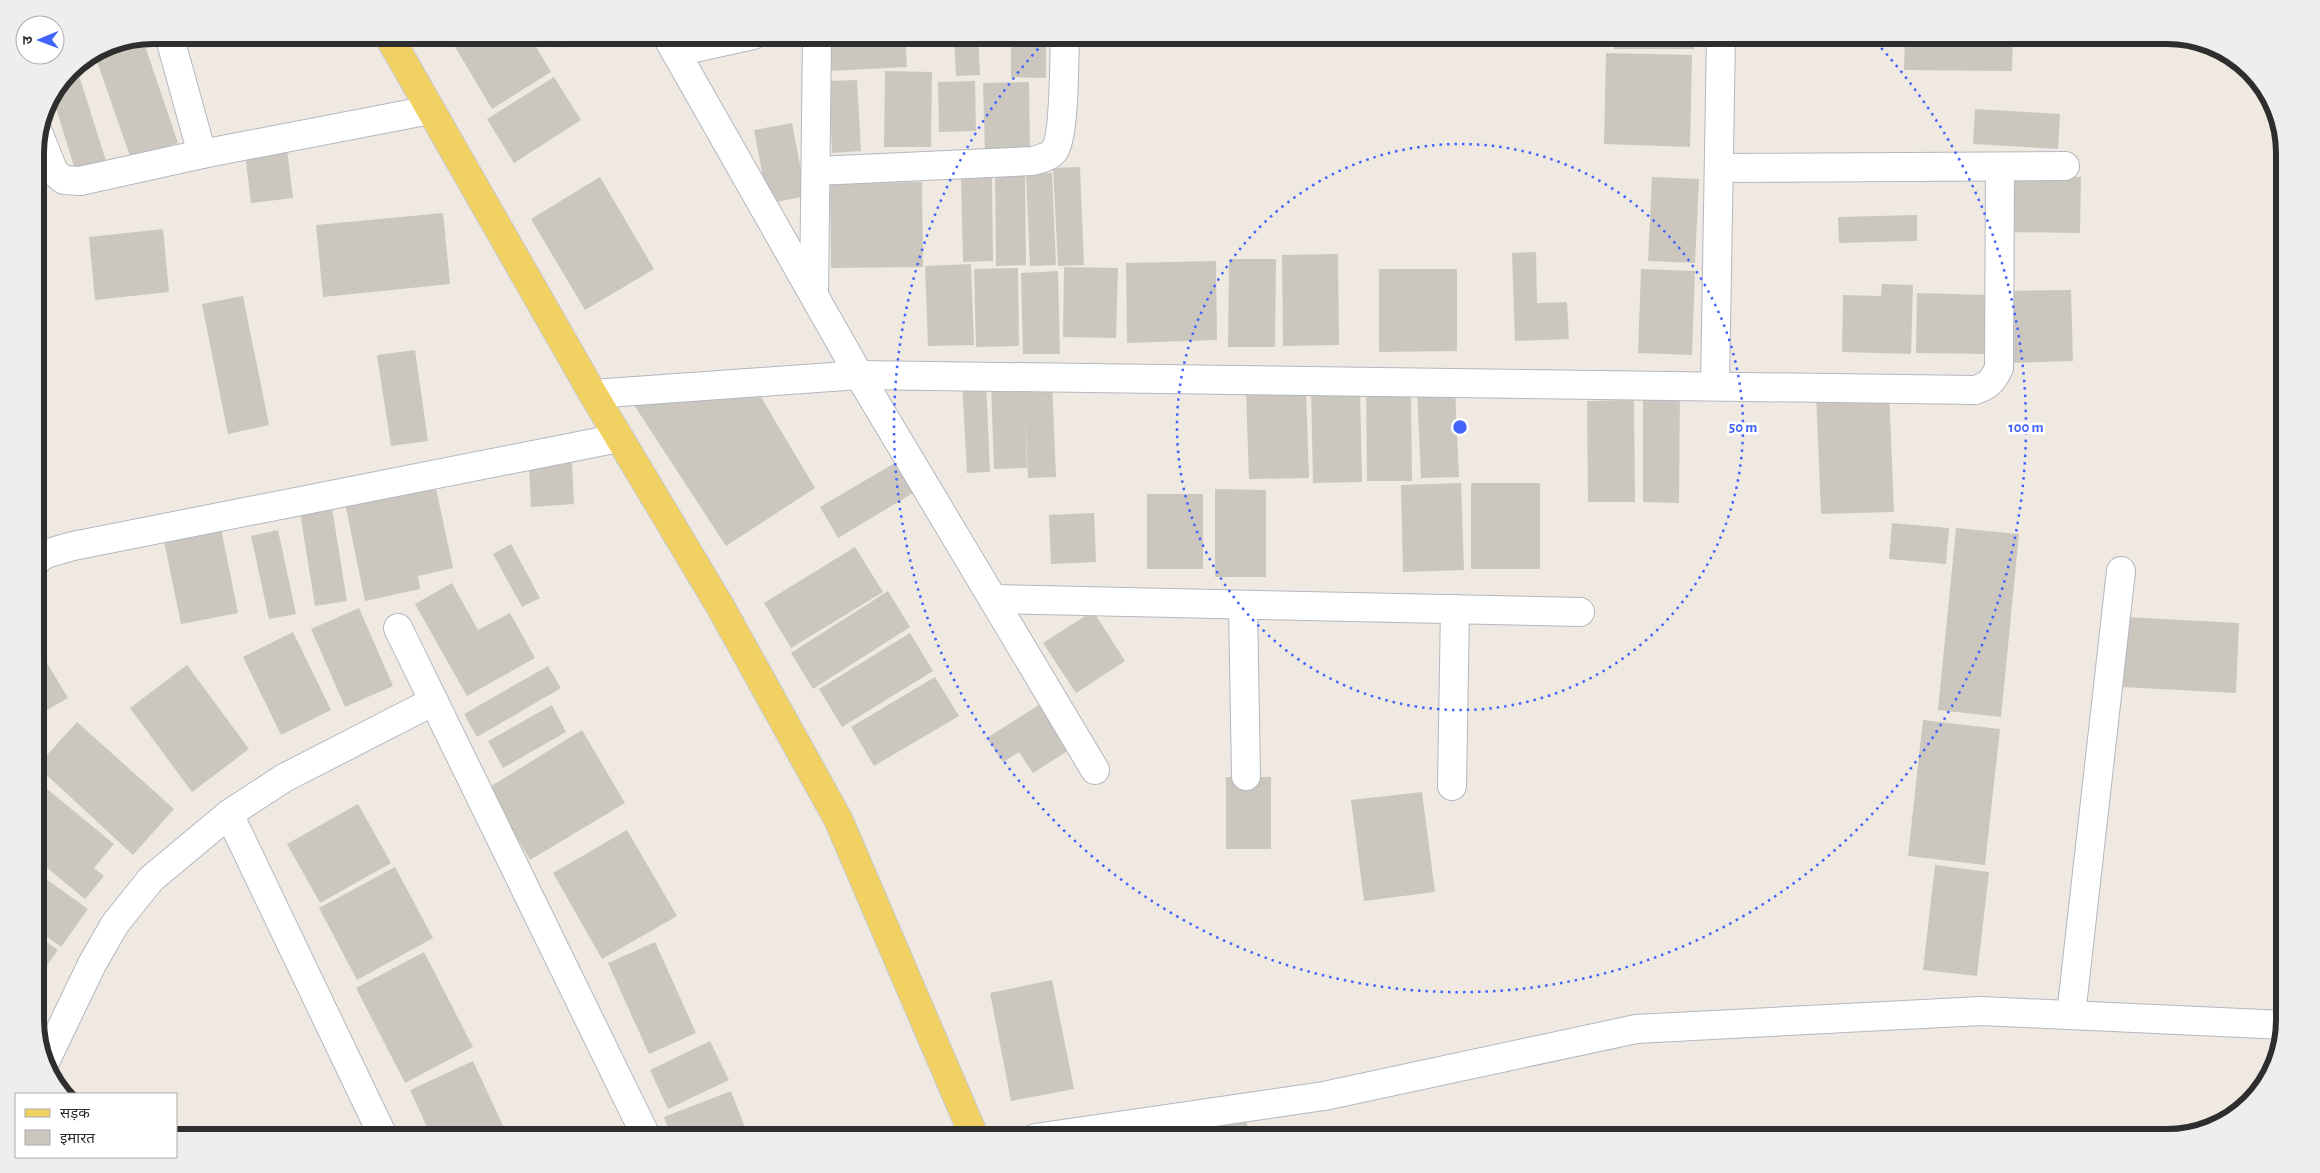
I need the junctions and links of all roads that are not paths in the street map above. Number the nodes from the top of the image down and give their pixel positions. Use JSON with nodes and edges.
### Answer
{"nodes":[{"id":1,"x":171,"y":44,"type":"edge"},
{"id":2,"x":393,"y":44,"type":"edge"},
{"id":3,"x":671,"y":44,"type":"edge"},
{"id":4,"x":817,"y":44,"type":"edge"},
{"id":5,"x":1065,"y":44,"type":"edge"},
{"id":6,"x":1721,"y":44,"type":"edge"},
{"id":7,"x":430,"y":110,"type":"junction"},
{"id":8,"x":44,"y":147,"type":"edge"},
{"id":9,"x":202,"y":154,"type":"junction"},
{"id":10,"x":2065,"y":166,"type":"dead end"},
{"id":11,"x":2000,"y":167,"type":"junction"},
{"id":12,"x":1719,"y":168,"type":"junction"},
{"id":13,"x":816,"y":171,"type":"junction"},
{"id":14,"x":814,"y":296,"type":"junction"},
{"id":15,"x":859,"y":374,"type":"junction"},
{"id":16,"x":1715,"y":386,"type":"junction"},
{"id":17,"x":593,"y":394,"type":"junction"},
{"id":18,"x":619,"y":438,"type":"junction"},
{"id":19,"x":44,"y":555,"type":"edge"},
{"id":20,"x":2121,"y":571,"type":"dead end"},
{"id":21,"x":993,"y":599,"type":"junction"},
{"id":22,"x":1243,"y":605,"type":"junction"},
{"id":23,"x":1456,"y":609,"type":"junction"},
{"id":24,"x":1580,"y":612,"type":"dead end"},
{"id":25,"x":398,"y":628,"type":"dead end"},
{"id":26,"x":434,"y":701,"type":"junction"},
{"id":27,"x":1094,"y":770,"type":"dead end"},
{"id":28,"x":1246,"y":776,"type":"dead end"},
{"id":29,"x":1452,"y":786,"type":"dead end"},
{"id":30,"x":229,"y":814,"type":"junction"},
{"id":31,"x":2071,"y":1015,"type":"junction"},
{"id":32,"x":2276,"y":1025,"type":"edge"},
{"id":33,"x":49,"y":1053,"type":"edge"},
{"id":34,"x":380,"y":1129,"type":"edge"},
{"id":35,"x":643,"y":1129,"type":"edge"},
{"id":36,"x":971,"y":1129,"type":"edge"},
{"id":37,"x":1097,"y":1129,"type":"edge"}],
"edges":[{"from":1,"to":9,"type":"street"},
{"from":2,"to":7,"type":"main road"},
{"from":3,"to":14,"type":"street"},
{"from":4,"to":13,"type":"street"},
{"from":5,"to":13,"type":"street"},
{"from":6,"to":12,"type":"street"},
{"from":7,"to":9,"type":"street"},
{"from":7,"to":17,"type":"main road"},
{"from":8,"to":9,"type":"street"},
{"from":10,"to":11,"type":"street"},
{"from":11,"to":12,"type":"street"},
{"from":11,"to":16,"type":"street"},
{"from":12,"to":16,"type":"street"},
{"from":13,"to":14,"type":"street"},
{"from":14,"to":15,"type":"street"},
{"from":15,"to":16,"type":"street"},
{"from":15,"to":17,"type":"street"},
{"from":15,"to":21,"type":"street"},
{"from":17,"to":18,"type":"main road"},
{"from":18,"to":19,"type":"street"},
{"from":18,"to":36,"type":"main road"},
{"from":20,"to":31,"type":"street"},
{"from":21,"to":22,"type":"street"},
{"from":21,"to":27,"type":"street"},
{"from":22,"to":23,"type":"street"},
{"from":22,"to":28,"type":"street"},
{"from":23,"to":24,"type":"street"},
{"from":23,"to":29,"type":"street"},
{"from":25,"to":26,"type":"street"},
{"from":26,"to":30,"type":"street"},
{"from":26,"to":35,"type":"street"},
{"from":30,"to":33,"type":"street"},
{"from":30,"to":34,"type":"street"},
{"from":31,"to":32,"type":"street"},
{"from":31,"to":37,"type":"street"}]}
